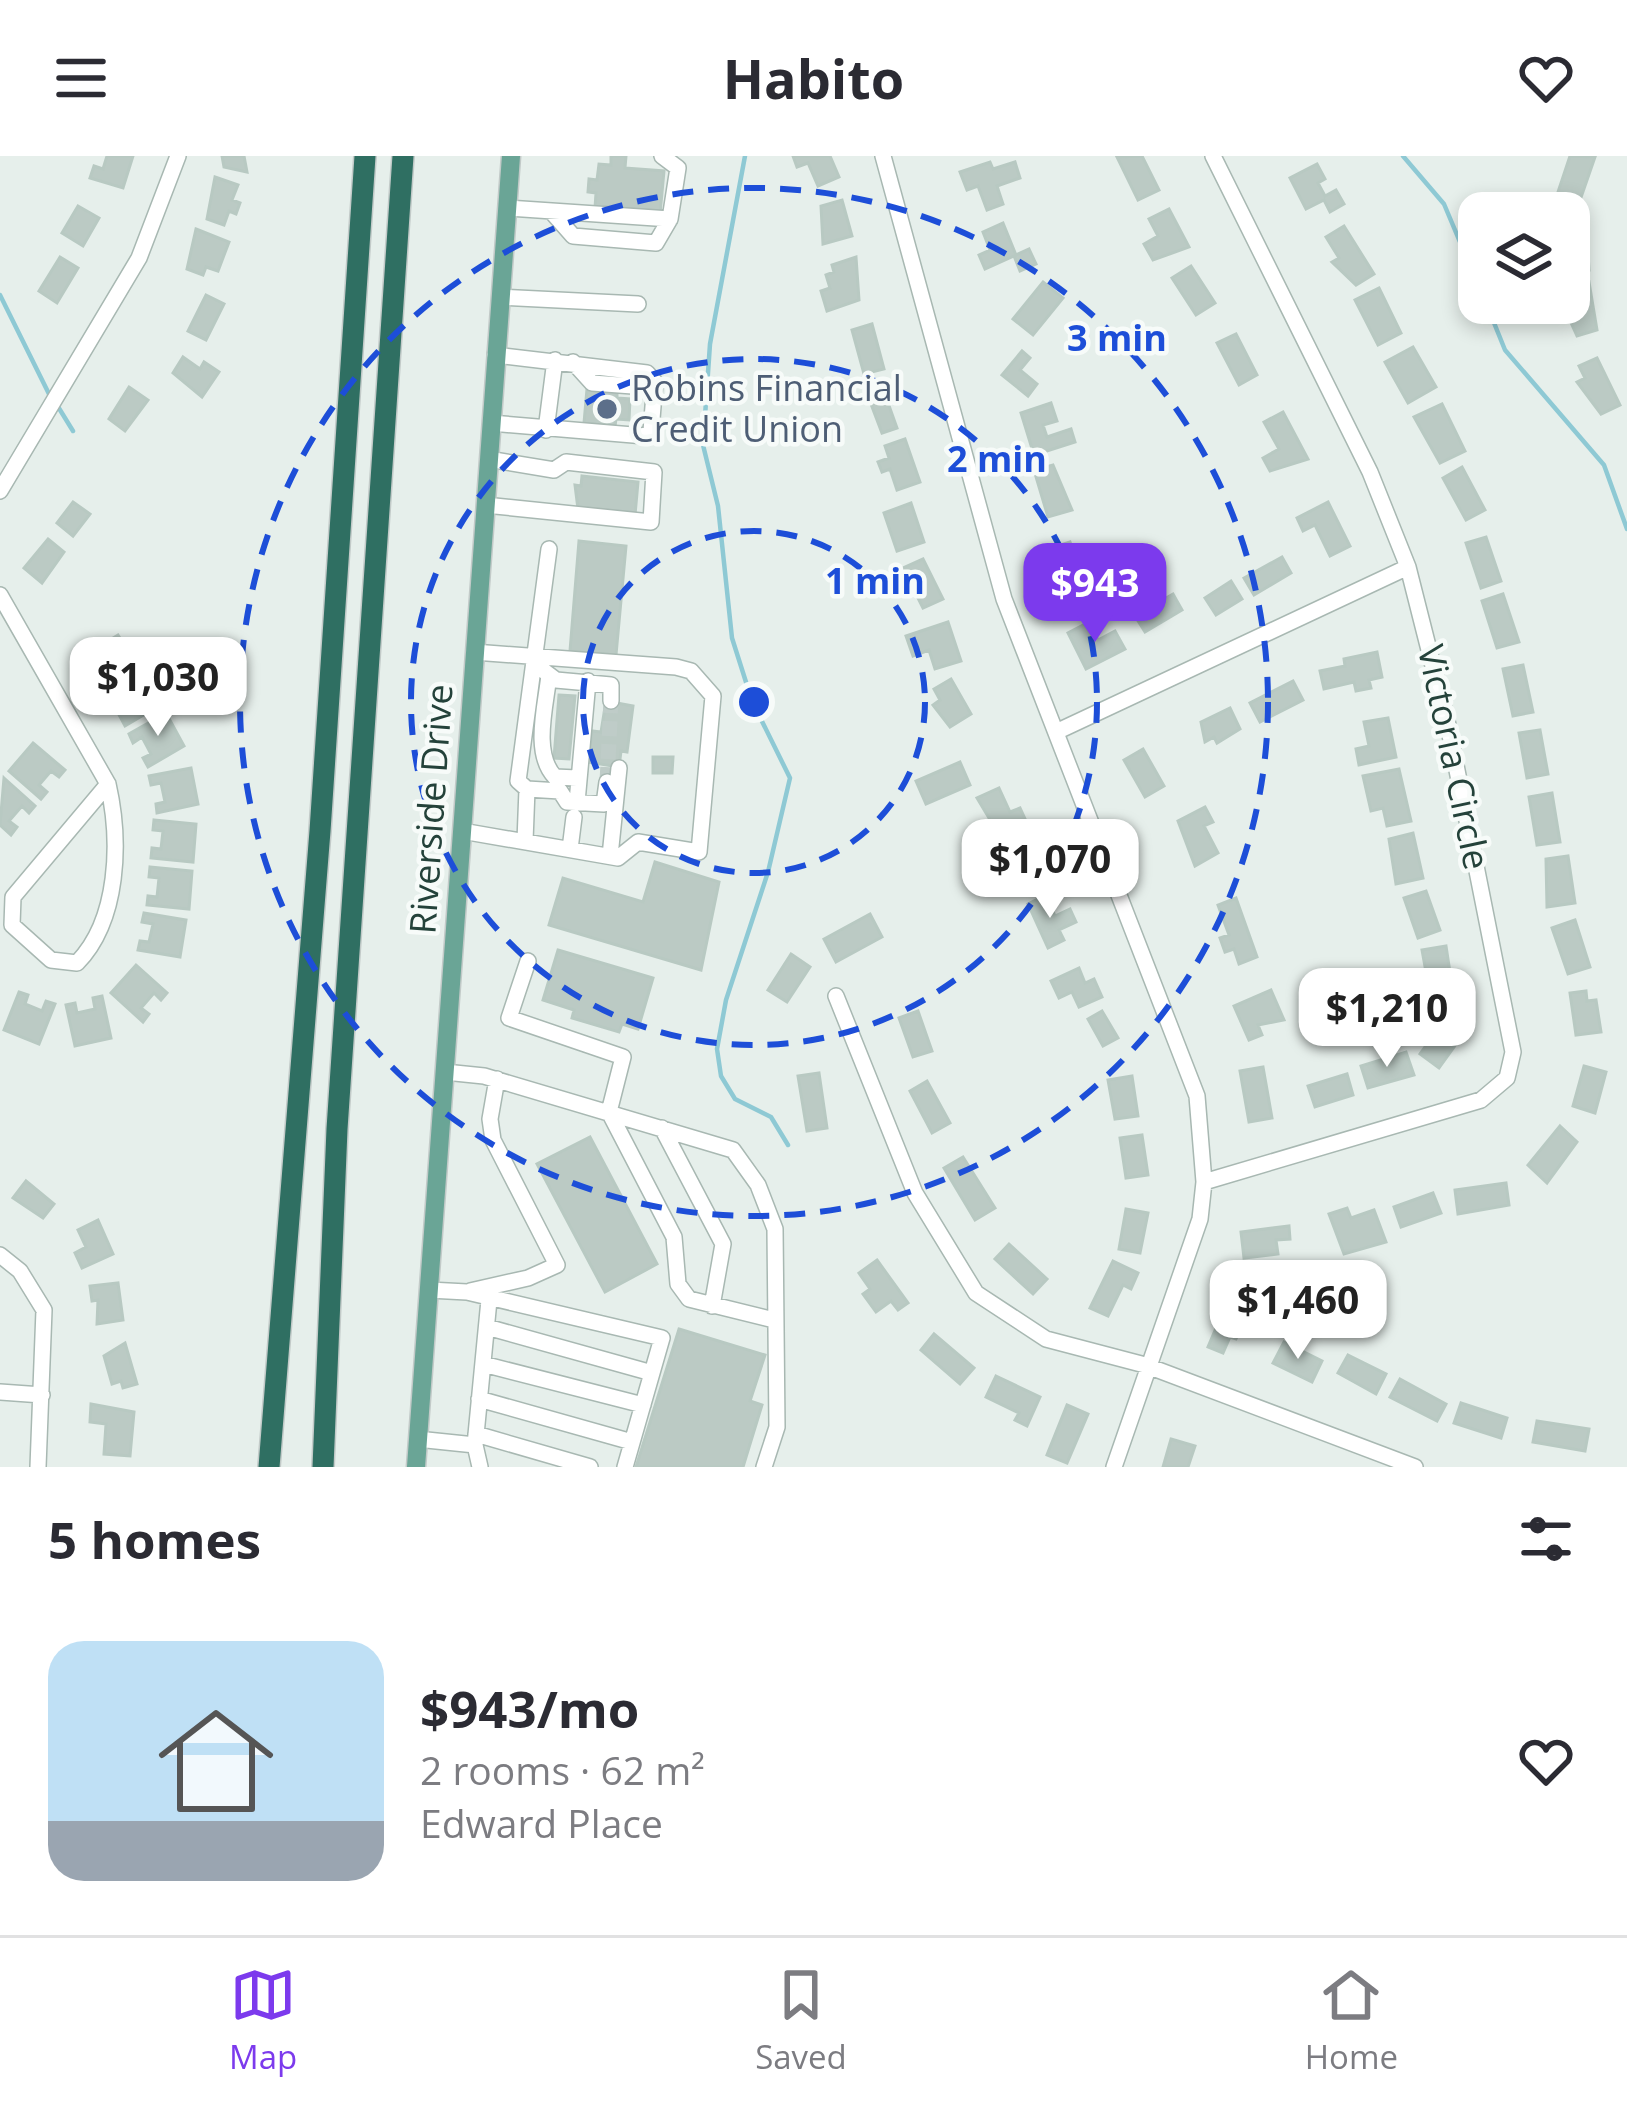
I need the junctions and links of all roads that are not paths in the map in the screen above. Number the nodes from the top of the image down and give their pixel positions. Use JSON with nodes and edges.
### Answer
{"nodes":[{"id":1,"x":178,"y":156,"type":"edge"},
{"id":2,"x":365,"y":156,"type":"edge"},
{"id":3,"x":403,"y":156,"type":"edge"},
{"id":4,"x":511,"y":156,"type":"edge"},
{"id":5,"x":662,"y":156,"type":"edge"},
{"id":6,"x":883,"y":156,"type":"edge"},
{"id":7,"x":1213,"y":156,"type":"edge"},
{"id":8,"x":507,"y":208,"type":"junction"},
{"id":9,"x":500,"y":297,"type":"junction"},
{"id":10,"x":638,"y":304,"type":"dead end"},
{"id":11,"x":495,"y":355,"type":"junction"},
{"id":12,"x":555,"y":360,"type":"junction"},
{"id":13,"x":490,"y":423,"type":"junction"},
{"id":14,"x":546,"y":430,"type":"junction"},
{"id":15,"x":488,"y":459,"type":"junction"},
{"id":16,"x":0,"y":491,"type":"edge"},
{"id":17,"x":485,"y":505,"type":"junction"},
{"id":18,"x":549,"y":549,"type":"dead end"},
{"id":19,"x":1408,"y":567,"type":"junction"},
{"id":20,"x":0,"y":595,"type":"edge"},
{"id":21,"x":474,"y":652,"type":"junction"},
{"id":22,"x":538,"y":657,"type":"junction"},
{"id":23,"x":549,"y":675,"type":"junction"},
{"id":24,"x":588,"y":681,"type":"junction"},
{"id":25,"x":610,"y":701,"type":"dead end"},
{"id":26,"x":1056,"y":732,"type":"junction"},
{"id":27,"x":577,"y":778,"type":"junction"},
{"id":28,"x":108,"y":784,"type":"junction"},
{"id":29,"x":527,"y":789,"type":"junction"},
{"id":30,"x":576,"y":809,"type":"junction"},
{"id":31,"x":462,"y":831,"type":"junction"},
{"id":32,"x":525,"y":841,"type":"junction"},
{"id":33,"x":570,"y":849,"type":"junction"},
{"id":34,"x":610,"y":856,"type":"junction"},
{"id":35,"x":528,"y":961,"type":"dead end"},
{"id":36,"x":836,"y":996,"type":"dead end"},
{"id":37,"x":445,"y":1072,"type":"junction"},
{"id":38,"x":496,"y":1079,"type":"junction"},
{"id":39,"x":609,"y":1112,"type":"junction"},
{"id":40,"x":662,"y":1128,"type":"junction"},
{"id":41,"x":1204,"y":1182,"type":"junction"},
{"id":42,"x":0,"y":1255,"type":"edge"},
{"id":43,"x":429,"y":1290,"type":"junction"},
{"id":44,"x":467,"y":1292,"type":"junction"},
{"id":45,"x":489,"y":1300,"type":"junction"},
{"id":46,"x":712,"y":1306,"type":"junction"},
{"id":47,"x":774,"y":1320,"type":"junction"},
{"id":48,"x":487,"y":1327,"type":"junction"},
{"id":49,"x":483,"y":1364,"type":"junction"},
{"id":50,"x":1145,"y":1365,"type":"junction"},
{"id":51,"x":652,"y":1372,"type":"junction"},
{"id":52,"x":0,"y":1392,"type":"edge"},
{"id":53,"x":41,"y":1395,"type":"junction"},
{"id":54,"x":479,"y":1399,"type":"junction"},
{"id":55,"x":643,"y":1406,"type":"junction"},
{"id":56,"x":417,"y":1439,"type":"junction"},
{"id":57,"x":475,"y":1439,"type":"junction"},
{"id":58,"x":632,"y":1442,"type":"junction"},
{"id":59,"x":38,"y":1467,"type":"edge"},
{"id":60,"x":268,"y":1467,"type":"edge"},
{"id":61,"x":322,"y":1467,"type":"edge"},
{"id":62,"x":416,"y":1467,"type":"edge"},
{"id":63,"x":480,"y":1467,"type":"edge"},
{"id":64,"x":590,"y":1467,"type":"edge"},
{"id":65,"x":625,"y":1467,"type":"edge"},
{"id":66,"x":764,"y":1467,"type":"edge"},
{"id":67,"x":1114,"y":1467,"type":"edge"},
{"id":68,"x":1414,"y":1467,"type":"edge"}],
"edges":[{"from":1,"to":16,"type":"street"},
{"from":2,"to":60,"type":"highway"},
{"from":3,"to":61,"type":"highway"},
{"from":4,"to":8,"type":"main road","name":"Riverside Drive"},
{"from":5,"to":8,"type":"street"},
{"from":6,"to":26,"type":"street"},
{"from":7,"to":19,"type":"street","name":"Victoria Circle"},
{"from":8,"to":9,"type":"main road","name":"Riverside Drive"},
{"from":9,"to":10,"type":"street"},
{"from":9,"to":11,"type":"main road","name":"Riverside Drive"},
{"from":11,"to":12,"type":"street"},
{"from":11,"to":13,"type":"main road","name":"Riverside Drive"},
{"from":12,"to":14,"type":"street"},
{"from":12,"to":14,"type":"street"},
{"from":13,"to":14,"type":"street"},
{"from":13,"to":15,"type":"main road","name":"Riverside Drive"},
{"from":15,"to":17,"type":"main road","name":"Riverside Drive"},
{"from":15,"to":17,"type":"street"},
{"from":17,"to":21,"type":"main road","name":"Riverside Drive"},
{"from":18,"to":22,"type":"street"},
{"from":19,"to":26,"type":"street"},
{"from":19,"to":41,"type":"street","name":"Victoria Circle"},
{"from":20,"to":28,"type":"street"},
{"from":21,"to":22,"type":"street"},
{"from":21,"to":31,"type":"main road","name":"Riverside Drive"},
{"from":22,"to":23,"type":"street"},
{"from":22,"to":29,"type":"street"},
{"from":22,"to":34,"type":"street"},
{"from":23,"to":24,"type":"street"},
{"from":23,"to":27,"type":"street"},
{"from":24,"to":25,"type":"street"},
{"from":24,"to":27,"type":"street"},
{"from":26,"to":41,"type":"street"},
{"from":27,"to":30,"type":"street"},
{"from":28,"to":28,"type":"street"},
{"from":29,"to":30,"type":"street"},
{"from":29,"to":32,"type":"street"},
{"from":30,"to":33,"type":"street"},
{"from":30,"to":34,"type":"street"},
{"from":31,"to":32,"type":"street"},
{"from":31,"to":37,"type":"main road","name":"Riverside Drive"},
{"from":32,"to":33,"type":"street"},
{"from":33,"to":34,"type":"street"},
{"from":35,"to":39,"type":"street"},
{"from":36,"to":50,"type":"street"},
{"from":37,"to":38,"type":"street"},
{"from":37,"to":43,"type":"main road","name":"Riverside Drive"},
{"from":38,"to":39,"type":"street"},
{"from":38,"to":44,"type":"street"},
{"from":39,"to":40,"type":"street"},
{"from":39,"to":46,"type":"street"},
{"from":40,"to":46,"type":"street"},
{"from":40,"to":47,"type":"street"},
{"from":41,"to":50,"type":"street"},
{"from":42,"to":53,"type":"street"},
{"from":43,"to":44,"type":"street"},
{"from":43,"to":56,"type":"main road","name":"Riverside Drive"},
{"from":44,"to":45,"type":"street"},
{"from":45,"to":48,"type":"street"},
{"from":45,"to":51,"type":"street"},
{"from":46,"to":47,"type":"street"},
{"from":47,"to":66,"type":"street"},
{"from":48,"to":49,"type":"street"},
{"from":48,"to":51,"type":"street"},
{"from":49,"to":54,"type":"street"},
{"from":49,"to":55,"type":"street"},
{"from":50,"to":67,"type":"street"},
{"from":50,"to":68,"type":"street"},
{"from":51,"to":55,"type":"street"},
{"from":52,"to":53,"type":"street"},
{"from":53,"to":59,"type":"street"},
{"from":54,"to":57,"type":"street"},
{"from":54,"to":58,"type":"street"},
{"from":55,"to":58,"type":"street"},
{"from":56,"to":57,"type":"street"},
{"from":56,"to":62,"type":"main road","name":"Riverside Drive"},
{"from":57,"to":63,"type":"street"},
{"from":57,"to":64,"type":"street"},
{"from":58,"to":65,"type":"street"}]}
